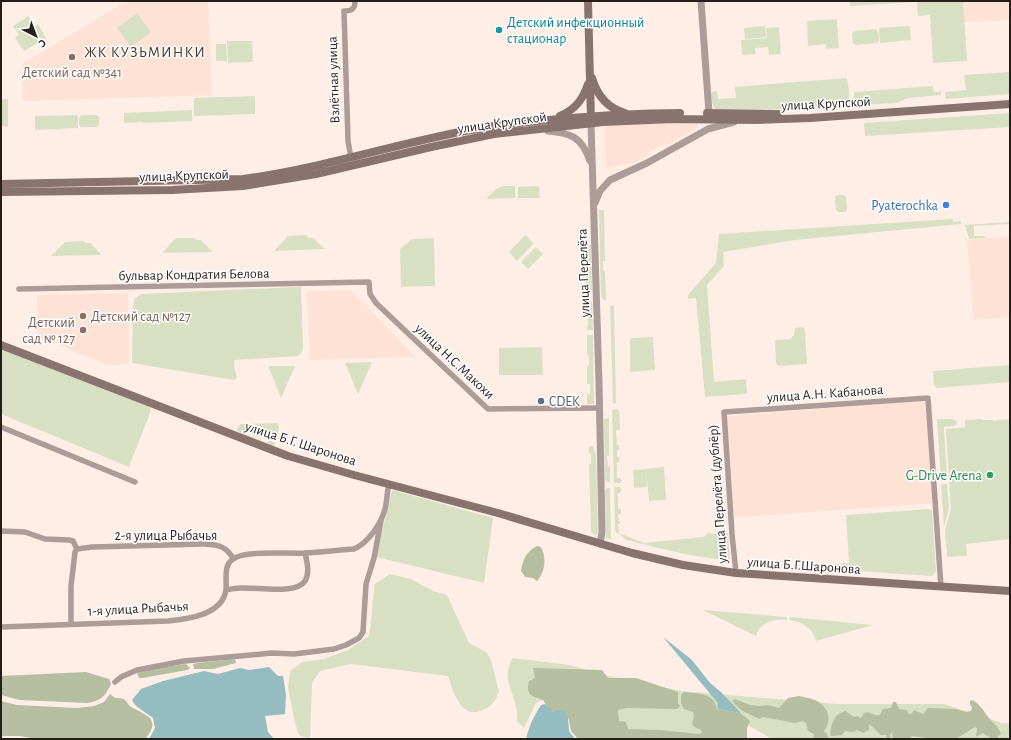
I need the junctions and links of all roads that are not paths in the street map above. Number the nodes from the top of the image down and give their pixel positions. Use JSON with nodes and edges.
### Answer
{"nodes":[{"id":1,"x":355,"y":1,"type":"edge"},
{"id":2,"x":588,"y":1,"type":"edge"},
{"id":3,"x":701,"y":1,"type":"edge"},
{"id":4,"x":590,"y":73,"type":"junction"},
{"id":5,"x":1010,"y":99,"type":"edge"},
{"id":6,"x":1010,"y":104,"type":"edge"},
{"id":7,"x":709,"y":113,"type":"junction"},
{"id":8,"x":633,"y":115,"type":"junction"},
{"id":9,"x":553,"y":119,"type":"junction"},
{"id":10,"x":591,"y":120,"type":"junction"},
{"id":11,"x":755,"y":120,"type":"junction"},
{"id":12,"x":531,"y":129,"type":"junction"},
{"id":13,"x":352,"y":162,"type":"junction"},
{"id":14,"x":592,"y":172,"type":"junction"},
{"id":15,"x":1,"y":184,"type":"edge"},
{"id":16,"x":1,"y":192,"type":"edge"},
{"id":17,"x":594,"y":207,"type":"junction"},
{"id":18,"x":369,"y":282,"type":"joint"},
{"id":19,"x":19,"y":289,"type":"dead end"},
{"id":20,"x":1,"y":345,"type":"edge"},
{"id":21,"x":599,"y":408,"type":"junction"},
{"id":22,"x":724,"y":412,"type":"joint"},
{"id":23,"x":1,"y":427,"type":"edge"},
{"id":24,"x":135,"y":482,"type":"dead end"},
{"id":25,"x":389,"y":484,"type":"junction"},
{"id":26,"x":382,"y":517,"type":"junction"},
{"id":27,"x":1,"y":531,"type":"edge"},
{"id":28,"x":600,"y":544,"type":"junction"},
{"id":29,"x":77,"y":549,"type":"junction"},
{"id":30,"x":305,"y":553,"type":"junction"},
{"id":31,"x":233,"y":558,"type":"junction"},
{"id":32,"x":736,"y":573,"type":"junction"},
{"id":33,"x":942,"y":587,"type":"junction"},
{"id":34,"x":226,"y":590,"type":"junction"},
{"id":35,"x":1010,"y":591,"type":"edge"},
{"id":36,"x":71,"y":624,"type":"junction"},
{"id":37,"x":1,"y":627,"type":"edge"},
{"id":38,"x":115,"y":682,"type":"dead end"}],
"edges":[{"from":1,"to":13,"type":"street","name":"Взлётная улица"},
{"from":2,"to":4,"type":"main road","name":"улица Перелёта"},
{"from":3,"to":7,"type":"street"},
{"from":4,"to":8,"type":"main road"},
{"from":4,"to":9,"type":"main road"},
{"from":4,"to":10,"type":"main road","name":"улица Перелёта"},
{"from":5,"to":7,"type":"main road","name":"улица Крупской"},
{"from":6,"to":11,"type":"main road","name":"улица Крупской"},
{"from":7,"to":8,"type":"main road","name":"улица Крупской"},
{"from":8,"to":10,"type":"main road","name":"улица Крупской"},
{"from":9,"to":10,"type":"main road","name":"улица Крупской"},
{"from":9,"to":13,"type":"main road","name":"улица Крупской"},
{"from":10,"to":11,"type":"main road","name":"улица Крупской"},
{"from":10,"to":12,"type":"main road","name":"улица Крупской"},
{"from":10,"to":14,"type":"street","name":"улица Перелёта"},
{"from":11,"to":17,"type":"street"},
{"from":12,"to":13,"type":"main road","name":"улица Крупской"},
{"from":12,"to":14,"type":"street"},
{"from":13,"to":15,"type":"main road","name":"улица Крупской"},
{"from":13,"to":16,"type":"main road","name":"улица Крупской"},
{"from":14,"to":17,"type":"street","name":"улица Перелёта"},
{"from":17,"to":21,"type":"street","name":"улица Перелёта"},
{"from":18,"to":19,"type":"street","name":"бульвар Кондратия Белова"},
{"from":18,"to":21,"type":"street","name":"улица Н.С.Макохи"},
{"from":20,"to":25,"type":"main road","name":"улица Б.Г. Шаронова"},
{"from":21,"to":28,"type":"street","name":"улица Перелёта"},
{"from":22,"to":32,"type":"street","name":"улица Перелёта (дублёр)"},
{"from":22,"to":33,"type":"street","name":"улица А.Н. Кабанова"},
{"from":23,"to":24,"type":"street"},
{"from":25,"to":26,"type":"street"},
{"from":25,"to":28,"type":"main road","name":"улица Б.Г. Шаронова"},
{"from":26,"to":30,"type":"street"},
{"from":26,"to":38,"type":"street"},
{"from":27,"to":29,"type":"street"},
{"from":28,"to":32,"type":"main road","name":"улица Б.Г.Шаронова"},
{"from":29,"to":31,"type":"street","name":"2-я улица Рыбачья"},
{"from":29,"to":36,"type":"street"},
{"from":30,"to":31,"type":"street"},
{"from":30,"to":34,"type":"street"},
{"from":31,"to":34,"type":"street"},
{"from":32,"to":33,"type":"main road","name":"улица Б.Г.Шаронова"},
{"from":33,"to":35,"type":"main road","name":"улица Б.Г.Шаронова"},
{"from":34,"to":36,"type":"street","name":"1-я улица Рыбачья"},
{"from":36,"to":37,"type":"street","name":"1-я улица Рыбачья"}]}
